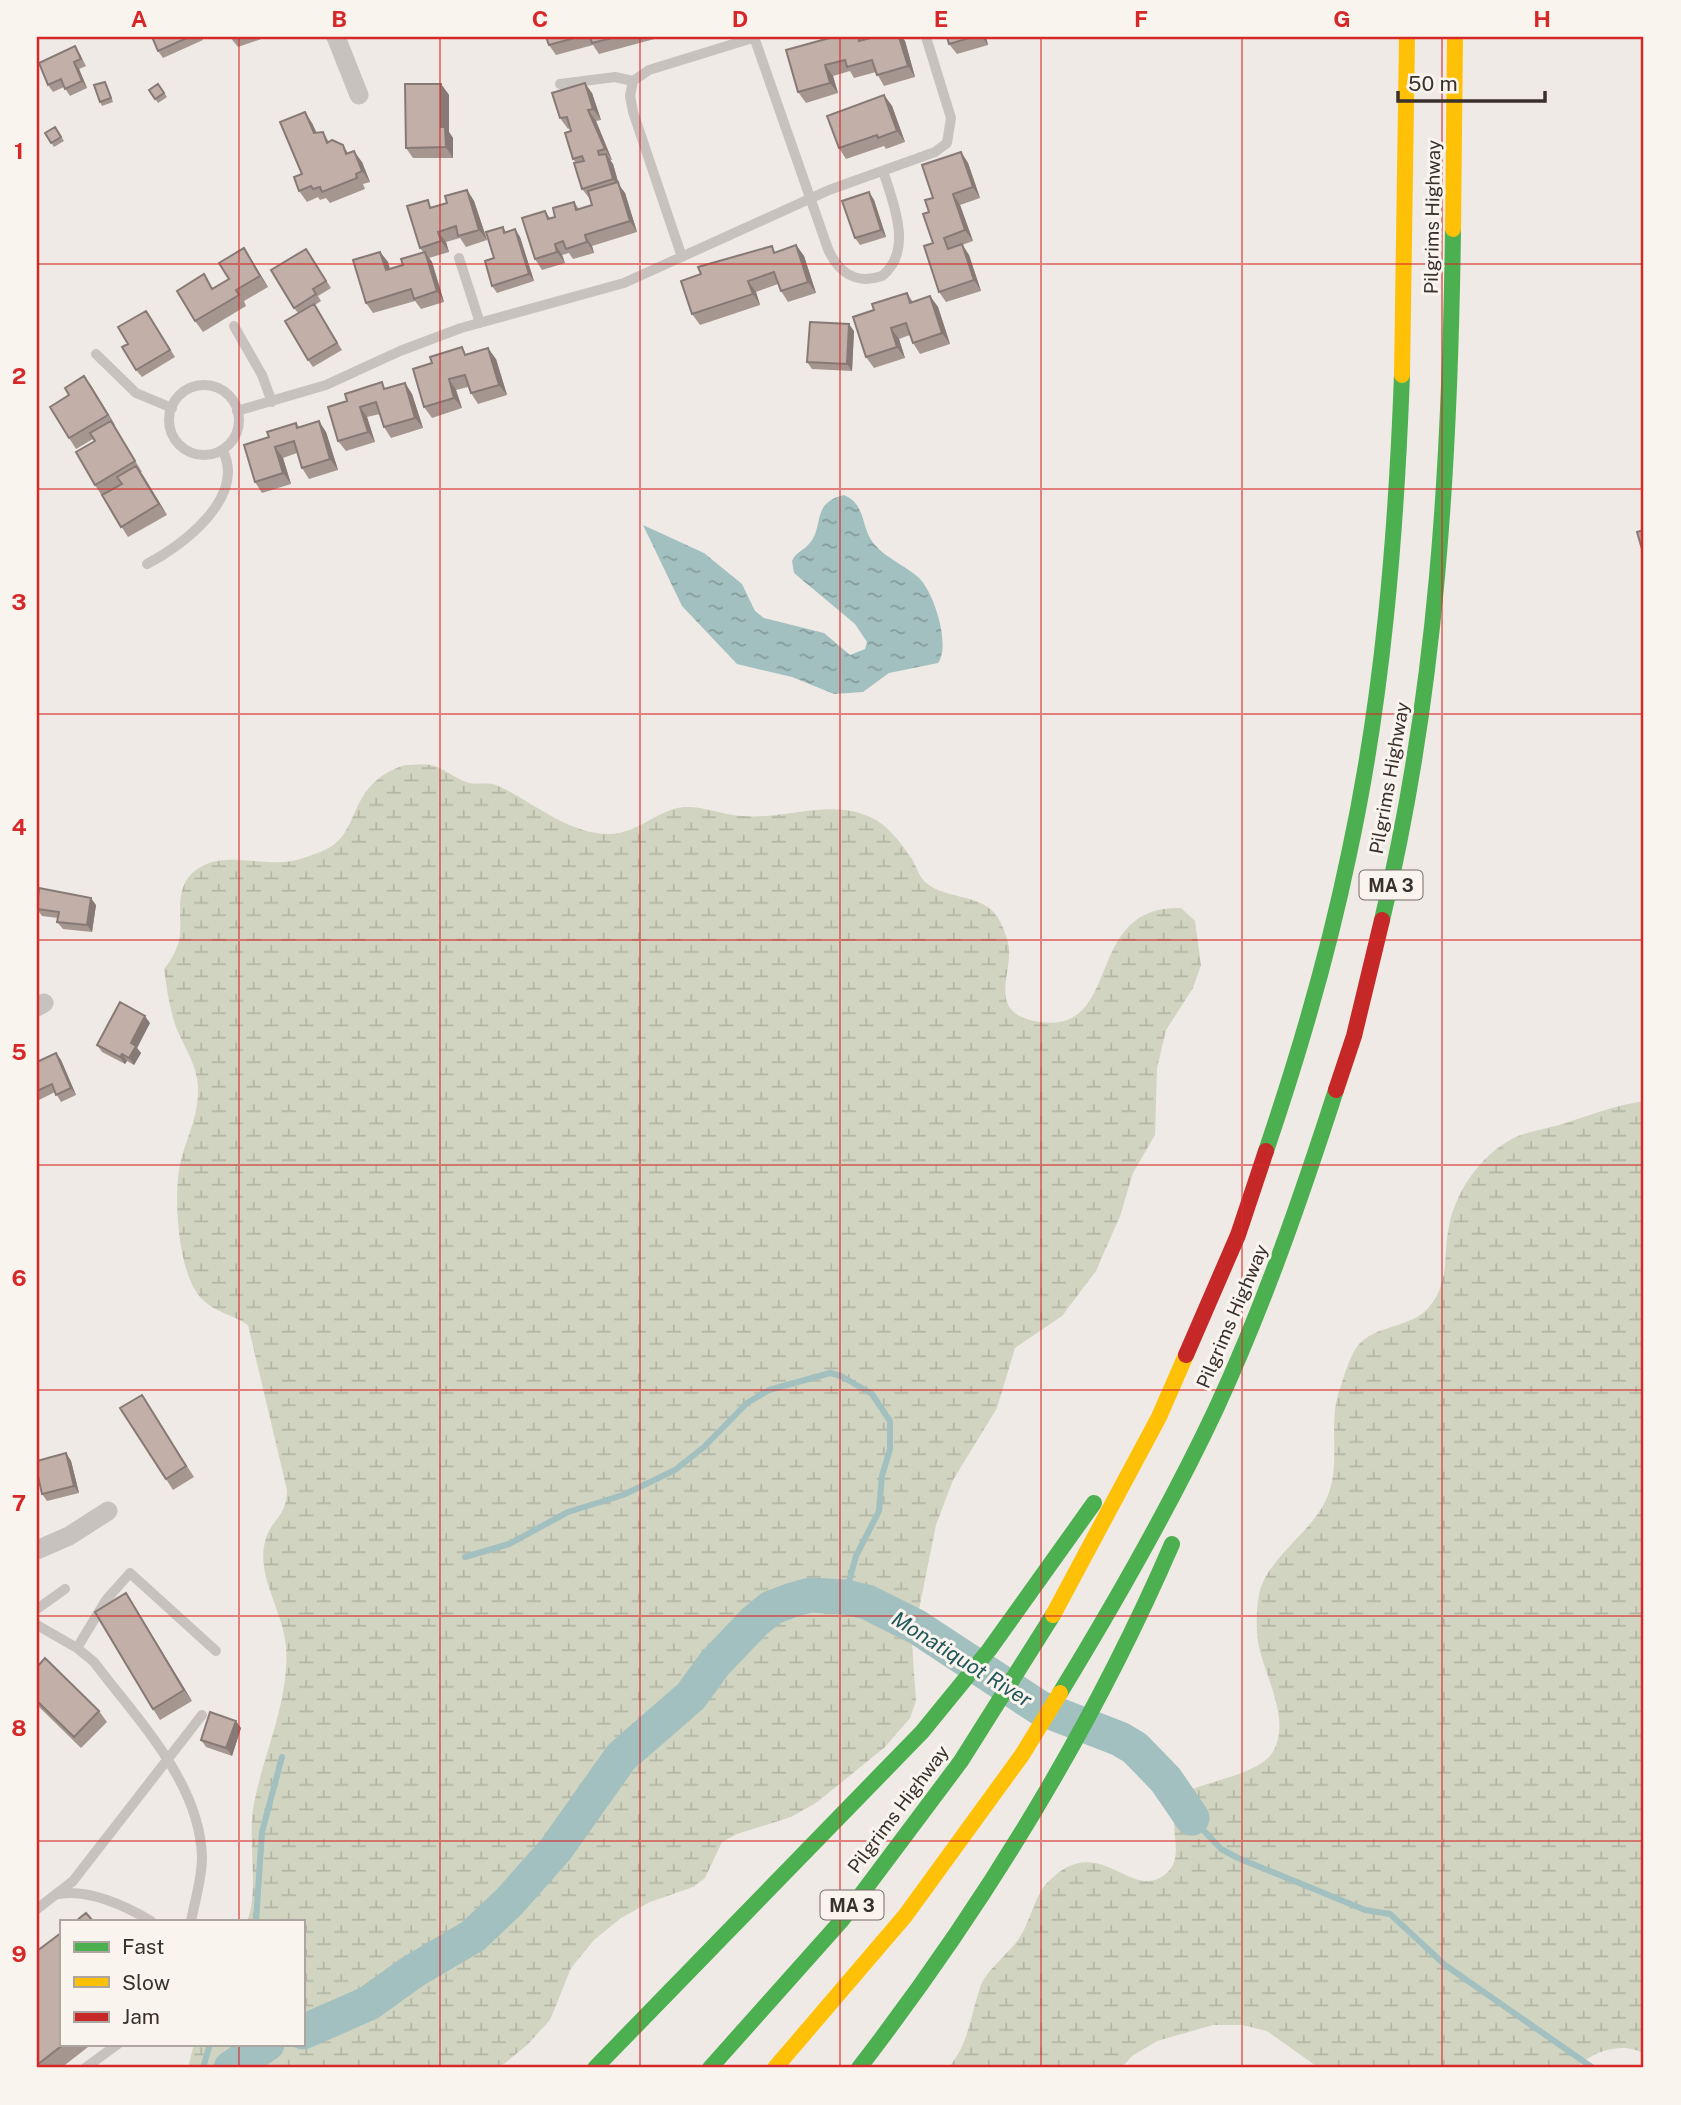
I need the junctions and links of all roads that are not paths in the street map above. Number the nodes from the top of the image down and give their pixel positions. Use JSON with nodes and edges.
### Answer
{"nodes":[{"id":1,"x":336,"y":37,"type":"edge"},
{"id":2,"x":754,"y":37,"type":"edge"},
{"id":3,"x":926,"y":37,"type":"edge"},
{"id":4,"x":1407,"y":37,"type":"edge"},
{"id":5,"x":1455,"y":37,"type":"edge"},
{"id":6,"x":633,"y":81,"type":"junction"},
{"id":7,"x":560,"y":84,"type":"dead end"},
{"id":8,"x":359,"y":95,"type":"dead end"},
{"id":9,"x":883,"y":171,"type":"junction"},
{"id":10,"x":808,"y":198,"type":"junction"},
{"id":11,"x":682,"y":257,"type":"junction"},
{"id":12,"x":459,"y":258,"type":"dead end"},
{"id":13,"x":480,"y":323,"type":"junction"},
{"id":14,"x":234,"y":326,"type":"dead end"},
{"id":15,"x":96,"y":354,"type":"dead end"},
{"id":16,"x":272,"y":402,"type":"junction"},
{"id":17,"x":172,"y":408,"type":"junction"},
{"id":18,"x":237,"y":411,"type":"junction"},
{"id":19,"x":223,"y":451,"type":"junction"},
{"id":20,"x":147,"y":564,"type":"dead end"},
{"id":21,"x":1272,"y":1277,"type":"junction"},
{"id":22,"x":1219,"y":1284,"type":"junction"},
{"id":23,"x":1198,"y":1482,"type":"dead end"},
{"id":24,"x":108,"y":1511,"type":"dead end"},
{"id":25,"x":1179,"y":1529,"type":"dead end"},
{"id":26,"x":37,"y":1550,"type":"edge"},
{"id":27,"x":65,"y":1589,"type":"dead end"},
{"id":28,"x":37,"y":1609,"type":"edge"},
{"id":29,"x":37,"y":1625,"type":"edge"},
{"id":30,"x":77,"y":1648,"type":"junction"},
{"id":31,"x":216,"y":1651,"type":"dead end"},
{"id":32,"x":202,"y":1715,"type":"dead end"},
{"id":33,"x":168,"y":1762,"type":"junction"},
{"id":34,"x":58,"y":1894,"type":"junction"},
{"id":35,"x":37,"y":1909,"type":"edge"},
{"id":36,"x":149,"y":1920,"type":"edge"},
{"id":37,"x":191,"y":1920,"type":"edge"},
{"id":38,"x":115,"y":2046,"type":"edge"},
{"id":39,"x":85,"y":2068,"type":"edge"},
{"id":40,"x":595,"y":2068,"type":"edge"},
{"id":41,"x":710,"y":2068,"type":"edge"},
{"id":42,"x":775,"y":2068,"type":"edge"},
{"id":43,"x":859,"y":2068,"type":"edge"}],
"edges":[{"from":1,"to":8,"type":"street"},
{"from":2,"to":6,"type":"lane"},
{"from":2,"to":10,"type":"lane"},
{"from":3,"to":9,"type":"lane"},
{"from":4,"to":22,"type":"highway","name":"Pilgrims Highway","number":"MA 3"},
{"from":5,"to":21,"type":"highway","name":"Pilgrims Highway","number":"MA 3"},
{"from":6,"to":7,"type":"lane"},
{"from":6,"to":11,"type":"lane"},
{"from":9,"to":10,"type":"lane"},
{"from":9,"to":10,"type":"lane"},
{"from":10,"to":11,"type":"lane"},
{"from":11,"to":13,"type":"lane"},
{"from":12,"to":13,"type":"lane"},
{"from":13,"to":16,"type":"lane"},
{"from":14,"to":16,"type":"lane"},
{"from":15,"to":17,"type":"lane"},
{"from":16,"to":18,"type":"lane"},
{"from":17,"to":18,"type":"lane"},
{"from":17,"to":19,"type":"lane"},
{"from":18,"to":19,"type":"lane"},
{"from":19,"to":20,"type":"lane"},
{"from":21,"to":23,"type":"highway"},
{"from":21,"to":42,"type":"highway","name":"Pilgrims Highway","number":"MA 3"},
{"from":22,"to":40,"type":"highway"},
{"from":22,"to":41,"type":"highway","name":"Pilgrims Highway","number":"MA 3"},
{"from":24,"to":26,"type":"street"},
{"from":25,"to":43,"type":"highway"},
{"from":27,"to":28,"type":"lane"},
{"from":29,"to":30,"type":"lane"},
{"from":30,"to":31,"type":"lane"},
{"from":30,"to":33,"type":"lane"},
{"from":32,"to":33,"type":"lane"},
{"from":33,"to":34,"type":"lane"},
{"from":33,"to":37,"type":"lane"},
{"from":34,"to":35,"type":"lane"},
{"from":34,"to":36,"type":"lane"},
{"from":38,"to":39,"type":"lane"}]}
